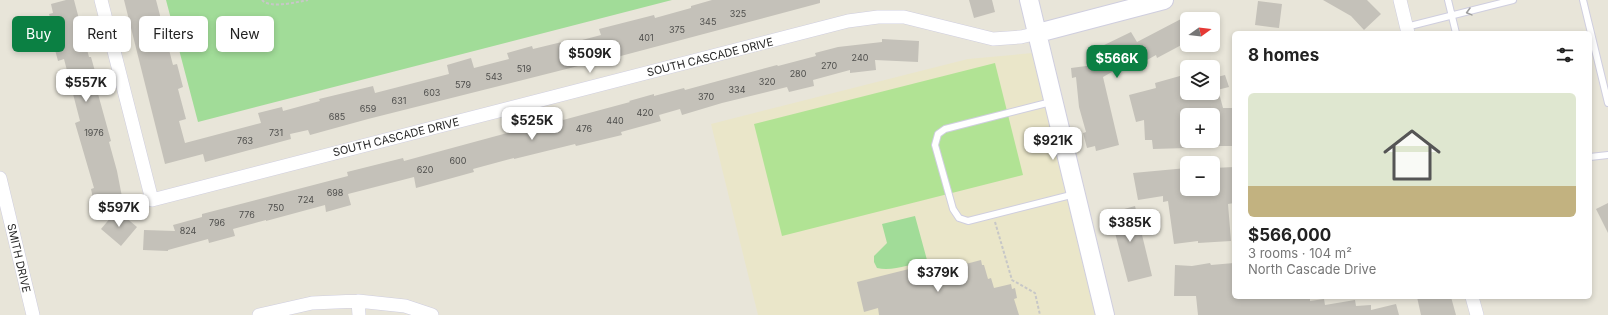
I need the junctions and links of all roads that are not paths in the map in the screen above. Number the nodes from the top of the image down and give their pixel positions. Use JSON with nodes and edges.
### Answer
{"nodes":[{"id":1,"x":101,"y":0,"type":"edge"},
{"id":2,"x":1030,"y":0,"type":"edge"},
{"id":3,"x":1164,"y":0,"type":"edge"},
{"id":4,"x":1400,"y":0,"type":"edge"},
{"id":5,"x":1448,"y":0,"type":"edge"},
{"id":6,"x":1513,"y":0,"type":"edge"},
{"id":7,"x":1583,"y":0,"type":"edge"},
{"id":8,"x":1452,"y":16,"type":"junction"},
{"id":9,"x":1407,"y":30,"type":"edge"},
{"id":10,"x":1456,"y":31,"type":"edge"},
{"id":11,"x":1591,"y":31,"type":"edge"},
{"id":12,"x":1038,"y":33,"type":"junction"},
{"id":13,"x":1592,"y":37,"type":"edge"},
{"id":14,"x":1054,"y":101,"type":"junction"},
{"id":15,"x":1608,"y":103,"type":"edge"},
{"id":16,"x":1608,"y":155,"type":"edge"},
{"id":17,"x":1592,"y":157,"type":"edge"},
{"id":18,"x":0,"y":178,"type":"edge"},
{"id":19,"x":1076,"y":194,"type":"junction"},
{"id":20,"x":1472,"y":299,"type":"edge"},
{"id":21,"x":358,"y":301,"type":"junction"},
{"id":22,"x":33,"y":315,"type":"edge"},
{"id":23,"x":259,"y":315,"type":"edge"},
{"id":24,"x":359,"y":315,"type":"edge"},
{"id":25,"x":432,"y":315,"type":"edge"},
{"id":26,"x":1106,"y":315,"type":"edge"},
{"id":27,"x":1476,"y":315,"type":"edge"}],
"edges":[{"from":1,"to":12,"type":"street","name":"SOUTH CASCADE DRIVE"},
{"from":2,"to":12,"type":"street"},
{"from":3,"to":12,"type":"street"},
{"from":4,"to":9,"type":"street"},
{"from":5,"to":8,"type":"lane"},
{"from":6,"to":8,"type":"lane","one_way":true},
{"from":7,"to":11,"type":"lane"},
{"from":8,"to":9,"type":"lane"},
{"from":8,"to":10,"type":"lane"},
{"from":12,"to":14,"type":"street"},
{"from":13,"to":15,"type":"lane"},
{"from":14,"to":19,"type":"street"},
{"from":14,"to":19,"type":"lane"},
{"from":16,"to":17,"type":"lane"},
{"from":18,"to":22,"type":"street","name":"SMITH DRIVE"},
{"from":19,"to":26,"type":"street"},
{"from":20,"to":27,"type":"street"},
{"from":21,"to":23,"type":"street"},
{"from":21,"to":24,"type":"street"},
{"from":21,"to":25,"type":"street"}]}
